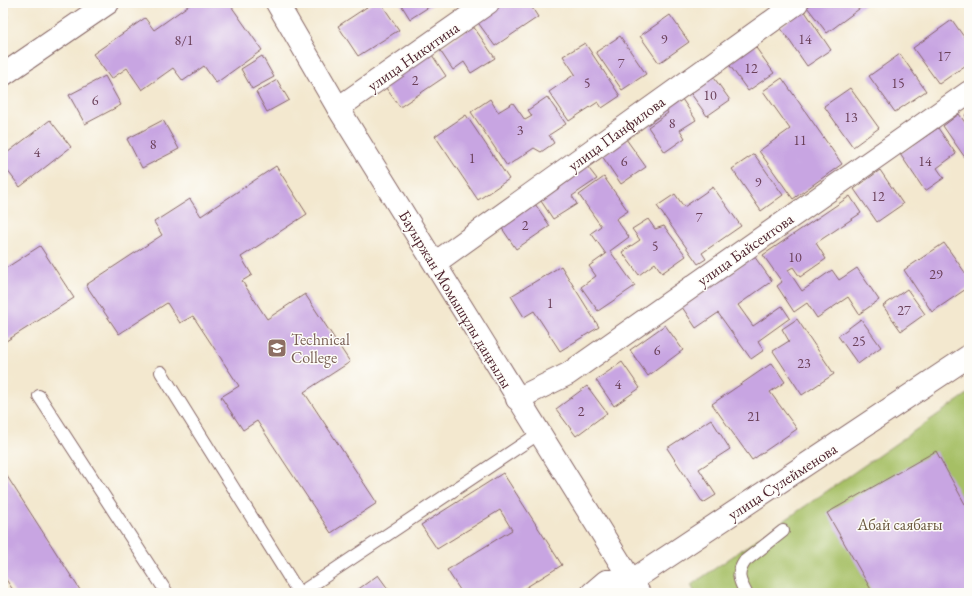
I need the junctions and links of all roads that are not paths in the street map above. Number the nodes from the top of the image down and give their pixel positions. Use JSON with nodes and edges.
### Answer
{"nodes":[{"id":1,"x":108,"y":3,"type":"edge"},
{"id":2,"x":277,"y":3,"type":"edge"},
{"id":3,"x":488,"y":3,"type":"edge"},
{"id":4,"x":797,"y":3,"type":"edge"},
{"id":5,"x":3,"y":75,"type":"edge"},
{"id":6,"x":969,"y":92,"type":"edge"},
{"id":7,"x":338,"y":108,"type":"junction"},
{"id":8,"x":435,"y":263,"type":"junction"},
{"id":9,"x":969,"y":356,"type":"edge"},
{"id":10,"x":161,"y":372,"type":"dead end"},
{"id":11,"x":39,"y":396,"type":"dead end"},
{"id":12,"x":517,"y":399,"type":"junction"},
{"id":13,"x":538,"y":434,"type":"junction"},
{"id":14,"x":783,"y":530,"type":"dead end"},
{"id":15,"x":635,"y":587,"type":"edge"},
{"id":16,"x":167,"y":593,"type":"edge"},
{"id":17,"x":299,"y":593,"type":"edge"},
{"id":18,"x":592,"y":593,"type":"edge"},
{"id":19,"x":746,"y":593,"type":"edge"}],
"edges":[{"from":1,"to":5,"type":"street"},
{"from":2,"to":7,"type":"street","name":"Бауыржан Момышұлы даңғылы"},
{"from":3,"to":7,"type":"street","name":"улица Никитина"},
{"from":4,"to":8,"type":"street","name":"улица Панфилова"},
{"from":6,"to":12,"type":"street","name":"улица Байсеитова"},
{"from":7,"to":8,"type":"street","name":"Бауыржан Момышұлы даңғылы"},
{"from":8,"to":12,"type":"street","name":"Бауыржан Момышұлы даңғылы"},
{"from":9,"to":15,"type":"street","name":"улица Сулейменова"},
{"from":10,"to":17,"type":"lane"},
{"from":11,"to":16,"type":"lane"},
{"from":12,"to":13,"type":"street","name":"Бауыржан Момышұлы даңғылы"},
{"from":13,"to":15,"type":"street","name":"Бауыржан Момышұлы даңғылы"},
{"from":13,"to":17,"type":"lane"},
{"from":14,"to":19,"type":"lane"},
{"from":15,"to":18,"type":"street"}]}
